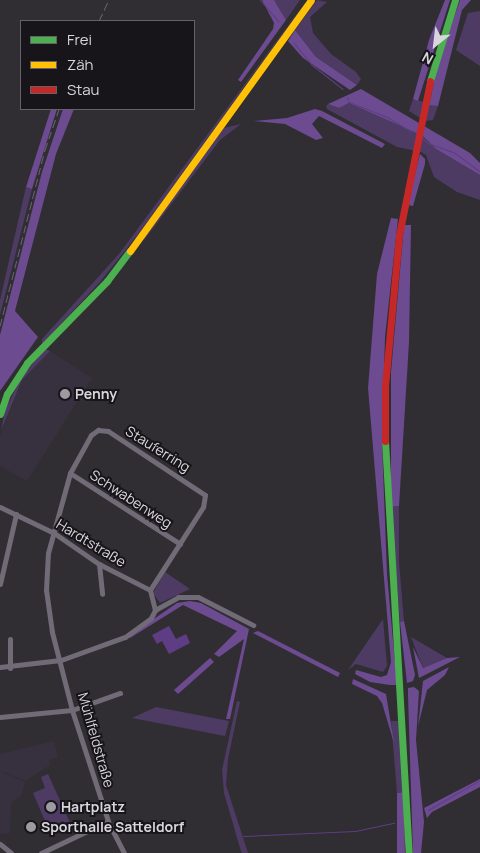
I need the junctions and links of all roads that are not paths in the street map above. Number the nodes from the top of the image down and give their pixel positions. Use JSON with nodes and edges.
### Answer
{"nodes":[{"id":1,"x":311,"y":0,"type":"edge"},
{"id":2,"x":455,"y":0,"type":"edge"},
{"id":3,"x":0,"y":414,"type":"edge"},
{"id":4,"x":70,"y":473,"type":"junction"},
{"id":5,"x":0,"y":507,"type":"edge"},
{"id":6,"x":16,"y":514,"type":"junction"},
{"id":7,"x":54,"y":533,"type":"junction"},
{"id":8,"x":180,"y":544,"type":"junction"},
{"id":9,"x":99,"y":564,"type":"junction"},
{"id":10,"x":0,"y":584,"type":"edge"},
{"id":11,"x":150,"y":590,"type":"junction"},
{"id":12,"x":102,"y":594,"type":"dead end"},
{"id":13,"x":155,"y":610,"type":"junction"},
{"id":14,"x":253,"y":625,"type":"dead end"},
{"id":15,"x":10,"y":639,"type":"dead end"},
{"id":16,"x":61,"y":660,"type":"junction"},
{"id":17,"x":0,"y":667,"type":"edge"},
{"id":18,"x":10,"y":668,"type":"junction"},
{"id":19,"x":120,"y":693,"type":"dead end"},
{"id":20,"x":72,"y":710,"type":"junction"},
{"id":21,"x":0,"y":718,"type":"edge"},
{"id":22,"x":108,"y":821,"type":"junction"},
{"id":23,"x":0,"y":844,"type":"edge"},
{"id":24,"x":11,"y":853,"type":"edge"},
{"id":25,"x":41,"y":853,"type":"edge"},
{"id":26,"x":124,"y":853,"type":"edge"},
{"id":27,"x":409,"y":853,"type":"edge"}],
"edges":[{"from":1,"to":3,"type":"main road"},
{"from":2,"to":27,"type":"main road"},
{"from":4,"to":7,"type":"street","name":"Stauferring"},
{"from":4,"to":8,"type":"street","name":"Schwabenweg"},
{"from":4,"to":8,"type":"street","name":"Stauferring"},
{"from":5,"to":6,"type":"street","name":"Hardtstraße"},
{"from":6,"to":7,"type":"street","name":"Hardtstraße"},
{"from":6,"to":10,"type":"street"},
{"from":7,"to":9,"type":"street","name":"Hardtstraße"},
{"from":7,"to":16,"type":"street","name":"Mühlfeldstraße"},
{"from":8,"to":11,"type":"street","name":"Stauferring"},
{"from":9,"to":11,"type":"street","name":"Hardtstraße"},
{"from":9,"to":12,"type":"street"},
{"from":11,"to":13,"type":"street"},
{"from":13,"to":14,"type":"street"},
{"from":13,"to":16,"type":"street"},
{"from":15,"to":18,"type":"street"},
{"from":16,"to":18,"type":"street"},
{"from":16,"to":20,"type":"street","name":"Mühlfeldstraße"},
{"from":17,"to":18,"type":"street"},
{"from":19,"to":20,"type":"street"},
{"from":20,"to":21,"type":"street"},
{"from":20,"to":22,"type":"street","name":"Mühlfeldstraße"},
{"from":22,"to":25,"type":"street"},
{"from":22,"to":26,"type":"street","name":"Mühlfeldstraße"},
{"from":23,"to":24,"type":"street"}]}
